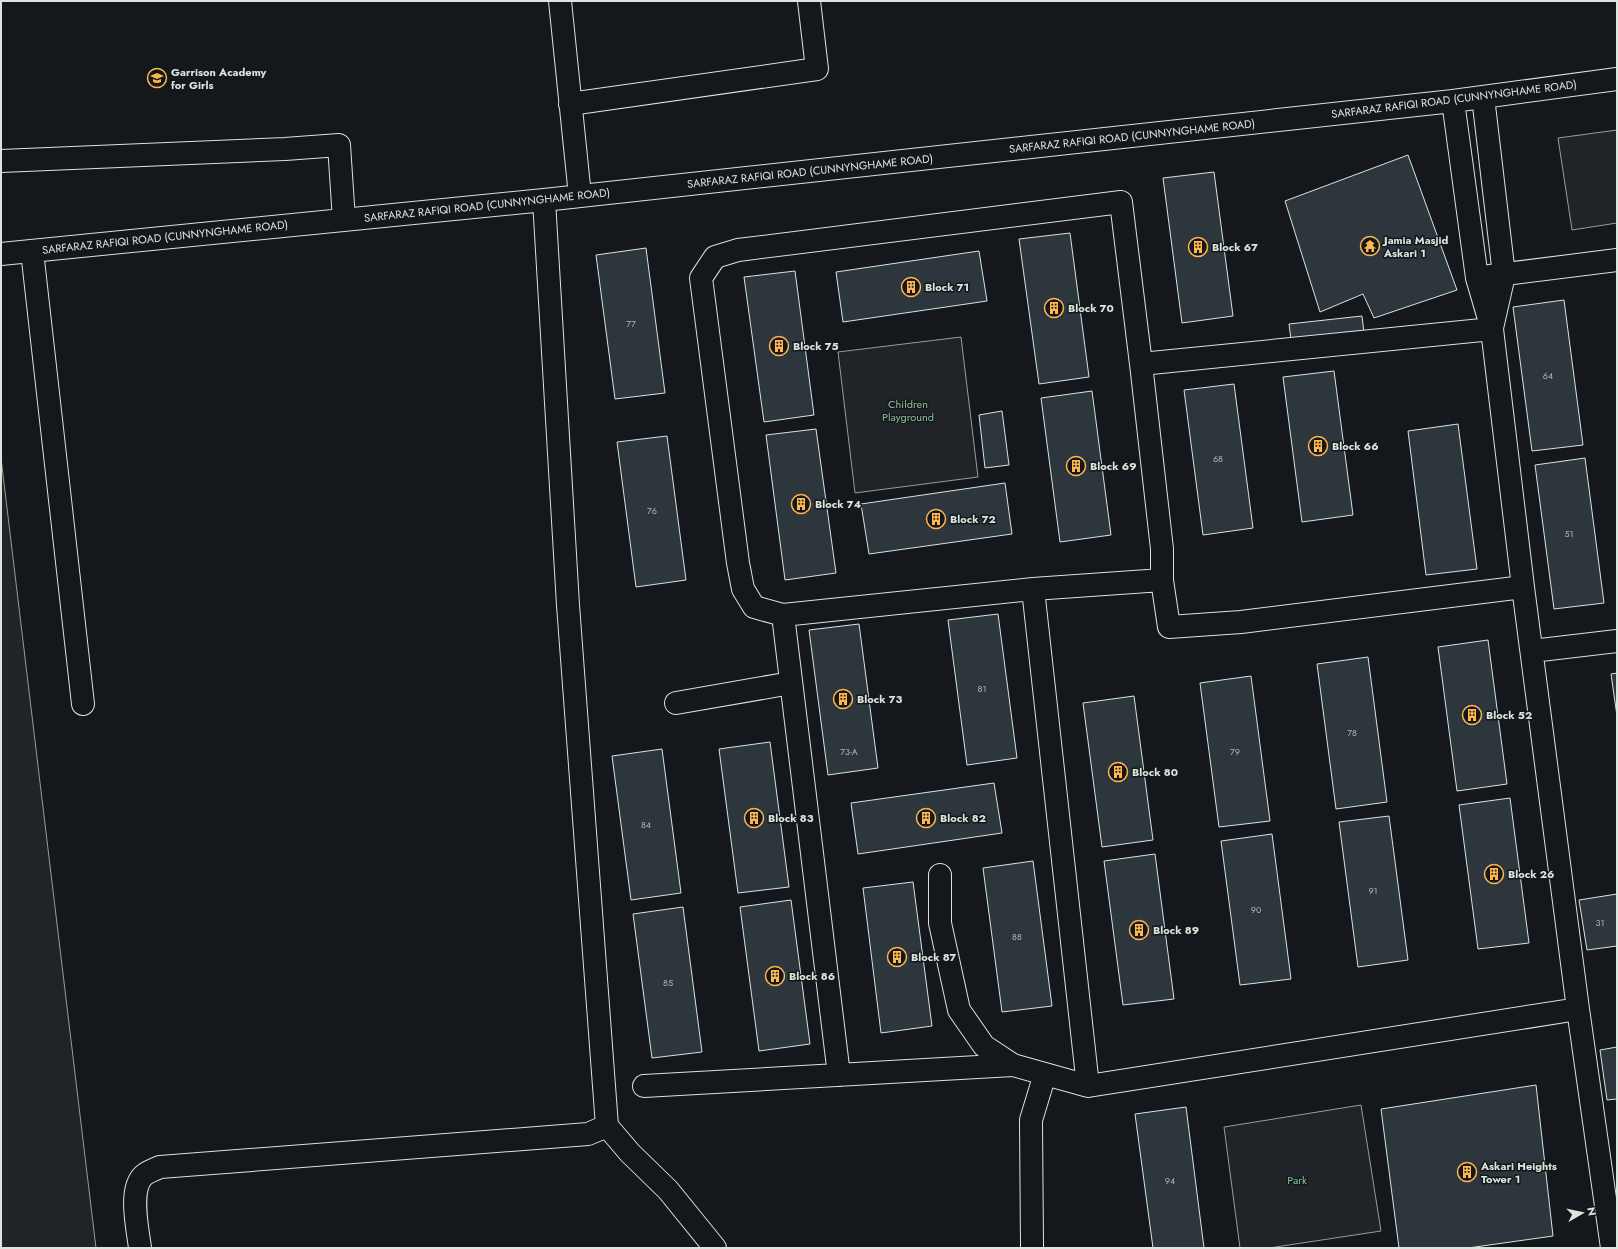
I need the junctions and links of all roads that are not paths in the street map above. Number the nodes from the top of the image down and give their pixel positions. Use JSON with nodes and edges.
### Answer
{"nodes":[{"id":1,"x":560,"y":1,"type":"edge"},
{"id":2,"x":809,"y":1,"type":"edge"},
{"id":3,"x":1617,"y":79,"type":"edge"},
{"id":4,"x":1483,"y":97,"type":"junction"},
{"id":5,"x":1453,"y":101,"type":"junction"},
{"id":6,"x":570,"y":104,"type":"junction"},
{"id":7,"x":1,"y":161,"type":"edge"},
{"id":8,"x":580,"y":196,"type":"junction"},
{"id":9,"x":544,"y":200,"type":"junction"},
{"id":10,"x":344,"y":220,"type":"junction"},
{"id":11,"x":32,"y":251,"type":"junction"},
{"id":12,"x":1,"y":254,"type":"edge"},
{"id":13,"x":1617,"y":260,"type":"edge"},
{"id":14,"x":1504,"y":275,"type":"junction"},
{"id":15,"x":1477,"y":278,"type":"junction"},
{"id":16,"x":1492,"y":329,"type":"junction"},
{"id":17,"x":1141,"y":364,"type":"junction"},
{"id":18,"x":1162,"y":580,"type":"junction"},
{"id":19,"x":1523,"y":587,"type":"junction"},
{"id":20,"x":1033,"y":589,"type":"junction"},
{"id":21,"x":783,"y":615,"type":"junction"},
{"id":22,"x":1617,"y":641,"type":"edge"},
{"id":23,"x":1532,"y":651,"type":"junction"},
{"id":24,"x":792,"y":683,"type":"junction"},
{"id":25,"x":676,"y":703,"type":"dead end"},
{"id":26,"x":83,"y":704,"type":"dead end"},
{"id":27,"x":940,"y":875,"type":"dead end"},
{"id":28,"x":1578,"y":1009,"type":"junction"},
{"id":29,"x":1013,"y":1065,"type":"junction"},
{"id":30,"x":1044,"y":1074,"type":"junction"},
{"id":31,"x":839,"y":1075,"type":"junction"},
{"id":32,"x":644,"y":1086,"type":"dead end"},
{"id":33,"x":1088,"y":1086,"type":"junction"},
{"id":34,"x":608,"y":1126,"type":"junction"},
{"id":35,"x":140,"y":1248,"type":"edge"},
{"id":36,"x":715,"y":1248,"type":"edge"},
{"id":37,"x":1032,"y":1248,"type":"edge"},
{"id":38,"x":1612,"y":1248,"type":"edge"}],
"edges":[{"from":1,"to":6,"type":"street"},
{"from":2,"to":6,"type":"street"},
{"from":3,"to":4,"type":"street","name":"SARFARAZ RAFIQI ROAD (CUNNYNGHAME ROAD)"},
{"from":4,"to":5,"type":"street","name":"SARFARAZ RAFIQI ROAD (CUNNYNGHAME ROAD)"},
{"from":4,"to":14,"type":"street"},
{"from":5,"to":8,"type":"street","name":"SARFARAZ RAFIQI ROAD (CUNNYNGHAME ROAD)"},
{"from":5,"to":15,"type":"street"},
{"from":6,"to":8,"type":"street"},
{"from":7,"to":10,"type":"street"},
{"from":8,"to":9,"type":"street","name":"SARFARAZ RAFIQI ROAD (CUNNYNGHAME ROAD)"},
{"from":9,"to":10,"type":"street","name":"SARFARAZ RAFIQI ROAD (CUNNYNGHAME ROAD)"},
{"from":9,"to":34,"type":"street"},
{"from":10,"to":11,"type":"street","name":"SARFARAZ RAFIQI ROAD (CUNNYNGHAME ROAD)"},
{"from":11,"to":12,"type":"street","name":"SARFARAZ RAFIQI ROAD (CUNNYNGHAME ROAD)"},
{"from":11,"to":26,"type":"street"},
{"from":13,"to":14,"type":"street"},
{"from":14,"to":15,"type":"street"},
{"from":14,"to":16,"type":"street"},
{"from":15,"to":16,"type":"street"},
{"from":16,"to":17,"type":"street"},
{"from":16,"to":19,"type":"street"},
{"from":17,"to":18,"type":"street"},
{"from":17,"to":21,"type":"street"},
{"from":18,"to":19,"type":"street"},
{"from":18,"to":20,"type":"street"},
{"from":19,"to":23,"type":"street"},
{"from":20,"to":21,"type":"street"},
{"from":20,"to":33,"type":"street"},
{"from":21,"to":24,"type":"street"},
{"from":22,"to":23,"type":"street"},
{"from":23,"to":28,"type":"street"},
{"from":24,"to":25,"type":"street"},
{"from":24,"to":31,"type":"street"},
{"from":27,"to":29,"type":"street"},
{"from":28,"to":33,"type":"street"},
{"from":28,"to":38,"type":"street"},
{"from":29,"to":30,"type":"street"},
{"from":29,"to":31,"type":"street"},
{"from":30,"to":33,"type":"street"},
{"from":30,"to":37,"type":"street"},
{"from":31,"to":32,"type":"street"},
{"from":34,"to":35,"type":"street"},
{"from":34,"to":36,"type":"street"}]}
